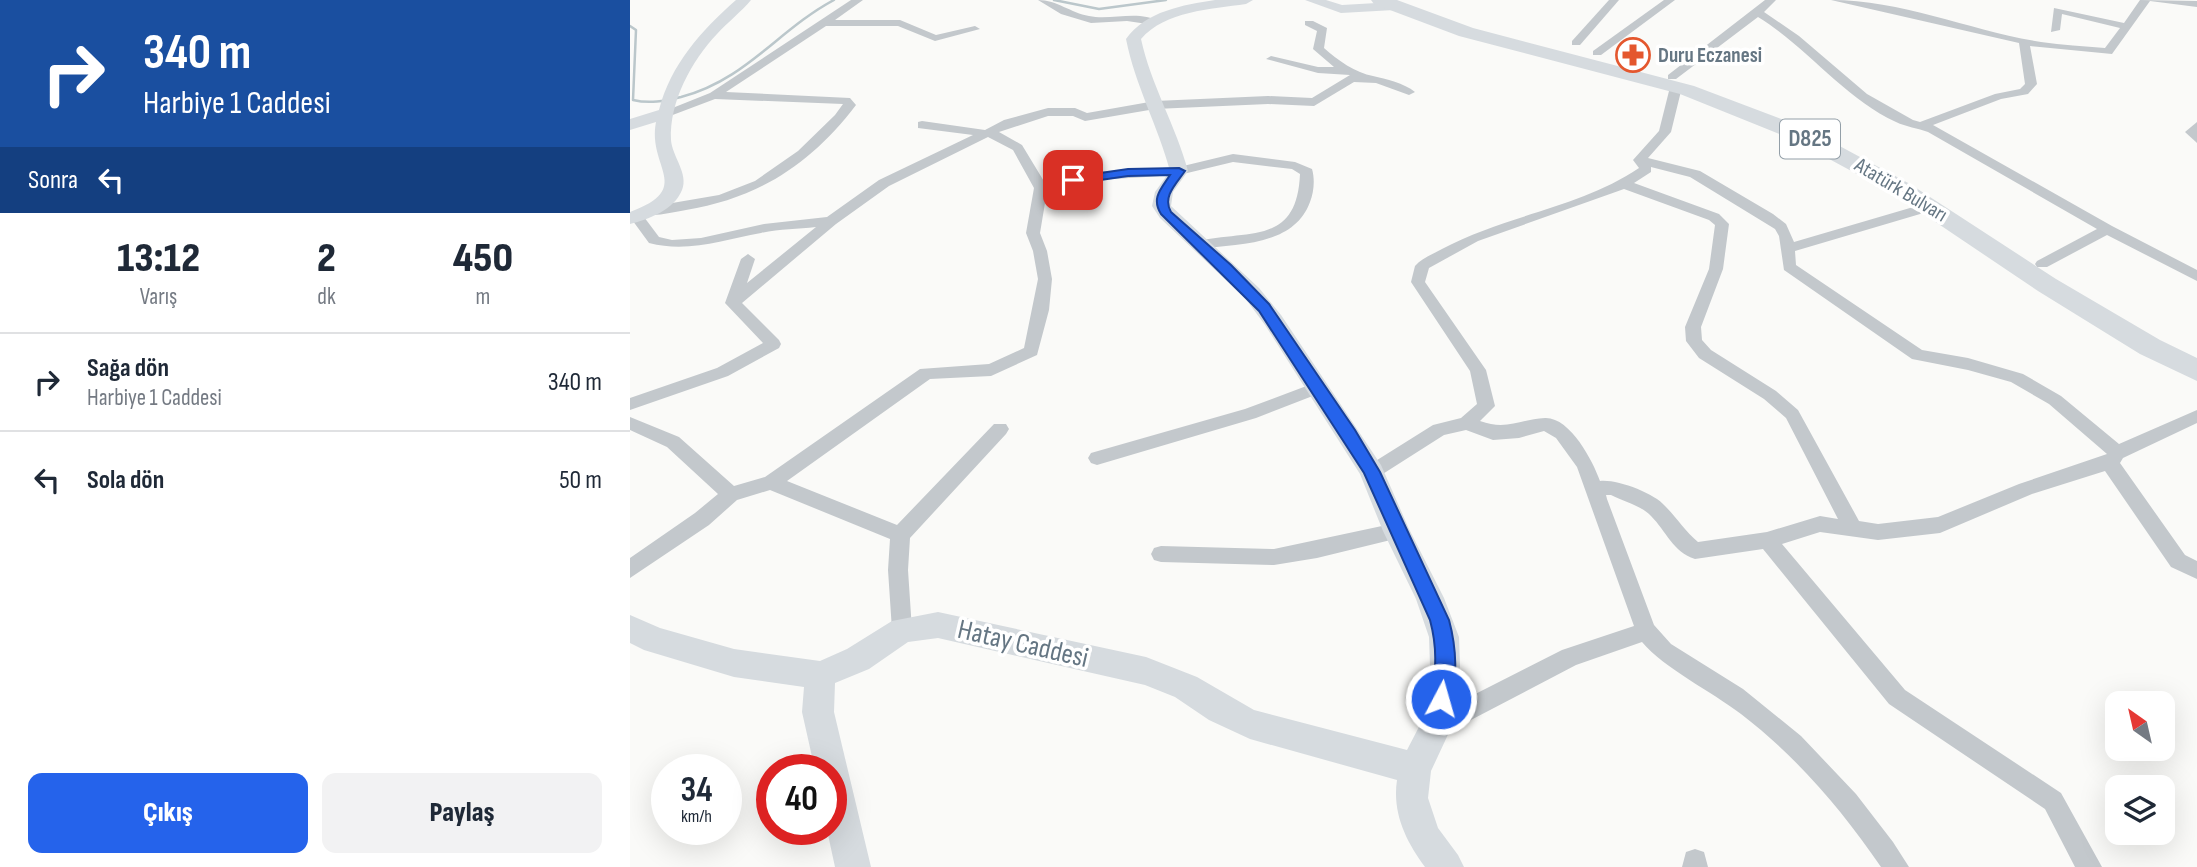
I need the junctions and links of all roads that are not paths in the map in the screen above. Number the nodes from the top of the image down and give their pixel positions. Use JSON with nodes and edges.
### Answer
{"nodes":[{"id":1,"x":744,"y":0,"type":"edge"},
{"id":2,"x":858,"y":0,"type":"edge"},
{"id":3,"x":1043,"y":0,"type":"edge"},
{"id":4,"x":1246,"y":0,"type":"edge"},
{"id":5,"x":1312,"y":0,"type":"edge"},
{"id":6,"x":1614,"y":0,"type":"edge"},
{"id":7,"x":1670,"y":0,"type":"edge"},
{"id":8,"x":1771,"y":0,"type":"edge"},
{"id":9,"x":1836,"y":0,"type":"edge"},
{"id":10,"x":2145,"y":0,"type":"edge"},
{"id":11,"x":2154,"y":0,"type":"edge"},
{"id":12,"x":1391,"y":2,"type":"edge"},
{"id":13,"x":2197,"y":4,"type":"edge"},
{"id":14,"x":1758,"y":13,"type":"junction"},
{"id":15,"x":1154,"y":22,"type":"junction"},
{"id":16,"x":826,"y":23,"type":"junction"},
{"id":17,"x":1308,"y":23,"type":"dead end"},
{"id":18,"x":2125,"y":26,"type":"junction"},
{"id":19,"x":975,"y":29,"type":"dead end"},
{"id":20,"x":2055,"y":30,"type":"dead end"},
{"id":21,"x":1540,"y":41,"type":"junction"},
{"id":22,"x":2024,"y":41,"type":"junction"},
{"id":23,"x":1576,"y":43,"type":"junction"},
{"id":24,"x":1597,"y":53,"type":"junction"},
{"id":25,"x":1271,"y":59,"type":"dead end"},
{"id":26,"x":1348,"y":71,"type":"junction"},
{"id":27,"x":1366,"y":77,"type":"junction"},
{"id":28,"x":1674,"y":82,"type":"junction"},
{"id":29,"x":1409,"y":92,"type":"dead end"},
{"id":30,"x":714,"y":95,"type":"junction"},
{"id":31,"x":1155,"y":105,"type":"junction"},
{"id":32,"x":667,"y":110,"type":"junction"},
{"id":33,"x":630,"y":125,"type":"edge"},
{"id":34,"x":922,"y":125,"type":"dead end"},
{"id":35,"x":1923,"y":125,"type":"junction"},
{"id":36,"x":2197,"y":126,"type":"edge"},
{"id":37,"x":985,"y":132,"type":"junction"},
{"id":38,"x":2197,"y":139,"type":"edge"},
{"id":39,"x":1639,"y":160,"type":"junction"},
{"id":40,"x":1179,"y":171,"type":"junction"},
{"id":41,"x":1624,"y":184,"type":"junction"},
{"id":42,"x":1041,"y":188,"type":"junction"},
{"id":43,"x":1932,"y":206,"type":"junction"},
{"id":44,"x":638,"y":215,"type":"edge"},
{"id":45,"x":831,"y":221,"type":"junction"},
{"id":46,"x":2107,"y":229,"type":"junction"},
{"id":47,"x":1199,"y":244,"type":"junction"},
{"id":48,"x":1788,"y":248,"type":"junction"},
{"id":49,"x":748,"y":259,"type":"dead end"},
{"id":50,"x":2042,"y":264,"type":"junction"},
{"id":51,"x":2197,"y":276,"type":"edge"},
{"id":52,"x":733,"y":303,"type":"junction"},
{"id":53,"x":2197,"y":355,"type":"edge"},
{"id":54,"x":2197,"y":371,"type":"edge"},
{"id":55,"x":1317,"y":388,"type":"junction"},
{"id":56,"x":630,"y":404,"type":"edge"},
{"id":57,"x":2197,"y":416,"type":"edge"},
{"id":58,"x":1467,"y":423,"type":"junction"},
{"id":59,"x":630,"y":424,"type":"edge"},
{"id":60,"x":1000,"y":429,"type":"dead end"},
{"id":61,"x":2114,"y":457,"type":"junction"},
{"id":62,"x":1097,"y":458,"type":"dead end"},
{"id":63,"x":1371,"y":472,"type":"junction"},
{"id":64,"x":771,"y":482,"type":"junction"},
{"id":65,"x":731,"y":494,"type":"junction"},
{"id":66,"x":1598,"y":498,"type":"junction"},
{"id":67,"x":1853,"y":528,"type":"junction"},
{"id":68,"x":1396,"y":531,"type":"junction"},
{"id":69,"x":901,"y":536,"type":"junction"},
{"id":70,"x":1767,"y":540,"type":"junction"},
{"id":71,"x":1161,"y":554,"type":"dead end"},
{"id":72,"x":630,"y":569,"type":"edge"},
{"id":73,"x":2197,"y":569,"type":"edge"},
{"id":74,"x":902,"y":630,"type":"junction"},
{"id":75,"x":631,"y":631,"type":"edge"},
{"id":76,"x":1646,"y":631,"type":"junction"},
{"id":77,"x":820,"y":675,"type":"junction"},
{"id":78,"x":1436,"y":726,"type":"junction"},
{"id":79,"x":827,"y":754,"type":"edge"},
{"id":80,"x":1415,"y":769,"type":"junction"},
{"id":81,"x":847,"y":841,"type":"edge"},
{"id":82,"x":853,"y":867,"type":"edge"},
{"id":83,"x":1446,"y":867,"type":"edge"},
{"id":84,"x":1896,"y":867,"type":"edge"},
{"id":85,"x":2089,"y":867,"type":"edge"}],
"edges":[{"from":1,"to":32,"type":"street"},
{"from":2,"to":16,"type":"street"},
{"from":3,"to":15,"type":"street"},
{"from":4,"to":15,"type":"street"},
{"from":5,"to":12,"type":"street"},
{"from":6,"to":23,"type":"street"},
{"from":7,"to":24,"type":"street"},
{"from":8,"to":14,"type":"street"},
{"from":9,"to":22,"type":"street"},
{"from":10,"to":18,"type":"street"},
{"from":11,"to":13,"type":"street"},
{"from":12,"to":21,"type":"highway","name":"Atatürk Bulvarı","number":"D825"},
{"from":14,"to":28,"type":"street"},
{"from":14,"to":35,"type":"street"},
{"from":15,"to":31,"type":"street"},
{"from":16,"to":19,"type":"street"},
{"from":16,"to":30,"type":"street"},
{"from":17,"to":26,"type":"street"},
{"from":18,"to":20,"type":"street"},
{"from":18,"to":22,"type":"street"},
{"from":21,"to":23,"type":"highway","name":"Atatürk Bulvarı"},
{"from":21,"to":28,"type":"highway","name":"Atatürk Bulvarı","number":"D825"},
{"from":22,"to":35,"type":"street"},
{"from":23,"to":24,"type":"highway","name":"Atatürk Bulvarı"},
{"from":24,"to":28,"type":"highway","name":"Atatürk Bulvarı"},
{"from":25,"to":26,"type":"street"},
{"from":26,"to":27,"type":"street"},
{"from":27,"to":29,"type":"street"},
{"from":27,"to":31,"type":"street"},
{"from":28,"to":39,"type":"street"},
{"from":28,"to":43,"type":"highway","name":"Atatürk Bulvarı","number":"D825"},
{"from":28,"to":50,"type":"highway","name":"Atatürk Bulvarı"},
{"from":30,"to":32,"type":"street"},
{"from":30,"to":44,"type":"street"},
{"from":31,"to":37,"type":"street"},
{"from":31,"to":40,"type":"street"},
{"from":32,"to":33,"type":"street"},
{"from":32,"to":44,"type":"street"},
{"from":34,"to":37,"type":"street"},
{"from":35,"to":46,"type":"street"},
{"from":36,"to":38,"type":"street"},
{"from":37,"to":42,"type":"street"},
{"from":37,"to":45,"type":"street"},
{"from":39,"to":41,"type":"street"},
{"from":39,"to":48,"type":"street"},
{"from":40,"to":42,"type":"street"},
{"from":40,"to":47,"type":"street"},
{"from":40,"to":47,"type":"street"},
{"from":41,"to":58,"type":"street"},
{"from":41,"to":67,"type":"street"},
{"from":42,"to":64,"type":"street"},
{"from":43,"to":48,"type":"street"},
{"from":43,"to":54,"type":"highway","name":"Atatürk Bulvarı","number":"D825"},
{"from":44,"to":45,"type":"street"},
{"from":45,"to":52,"type":"street"},
{"from":46,"to":50,"type":"street"},
{"from":46,"to":51,"type":"street"},
{"from":47,"to":55,"type":"street"},
{"from":48,"to":61,"type":"street"},
{"from":49,"to":52,"type":"street"},
{"from":50,"to":53,"type":"highway","name":"Atatürk Bulvarı"},
{"from":52,"to":56,"type":"street"},
{"from":55,"to":62,"type":"street"},
{"from":55,"to":63,"type":"street"},
{"from":57,"to":61,"type":"street"},
{"from":58,"to":63,"type":"street"},
{"from":58,"to":66,"type":"street"},
{"from":59,"to":65,"type":"street"},
{"from":60,"to":69,"type":"street"},
{"from":61,"to":67,"type":"street"},
{"from":61,"to":73,"type":"street"},
{"from":63,"to":68,"type":"street"},
{"from":64,"to":65,"type":"street"},
{"from":64,"to":69,"type":"street"},
{"from":65,"to":72,"type":"street"},
{"from":66,"to":70,"type":"street"},
{"from":66,"to":76,"type":"street"},
{"from":67,"to":70,"type":"street"},
{"from":68,"to":71,"type":"street"},
{"from":68,"to":78,"type":"street"},
{"from":69,"to":74,"type":"street"},
{"from":70,"to":85,"type":"street"},
{"from":74,"to":77,"type":"street","name":"Hatay Caddesi"},
{"from":74,"to":80,"type":"street","name":"Hatay Caddesi"},
{"from":75,"to":77,"type":"street"},
{"from":76,"to":78,"type":"street"},
{"from":76,"to":84,"type":"street"},
{"from":77,"to":79,"type":"street"},
{"from":78,"to":80,"type":"street"},
{"from":80,"to":83,"type":"street"},
{"from":81,"to":82,"type":"street"}]}
